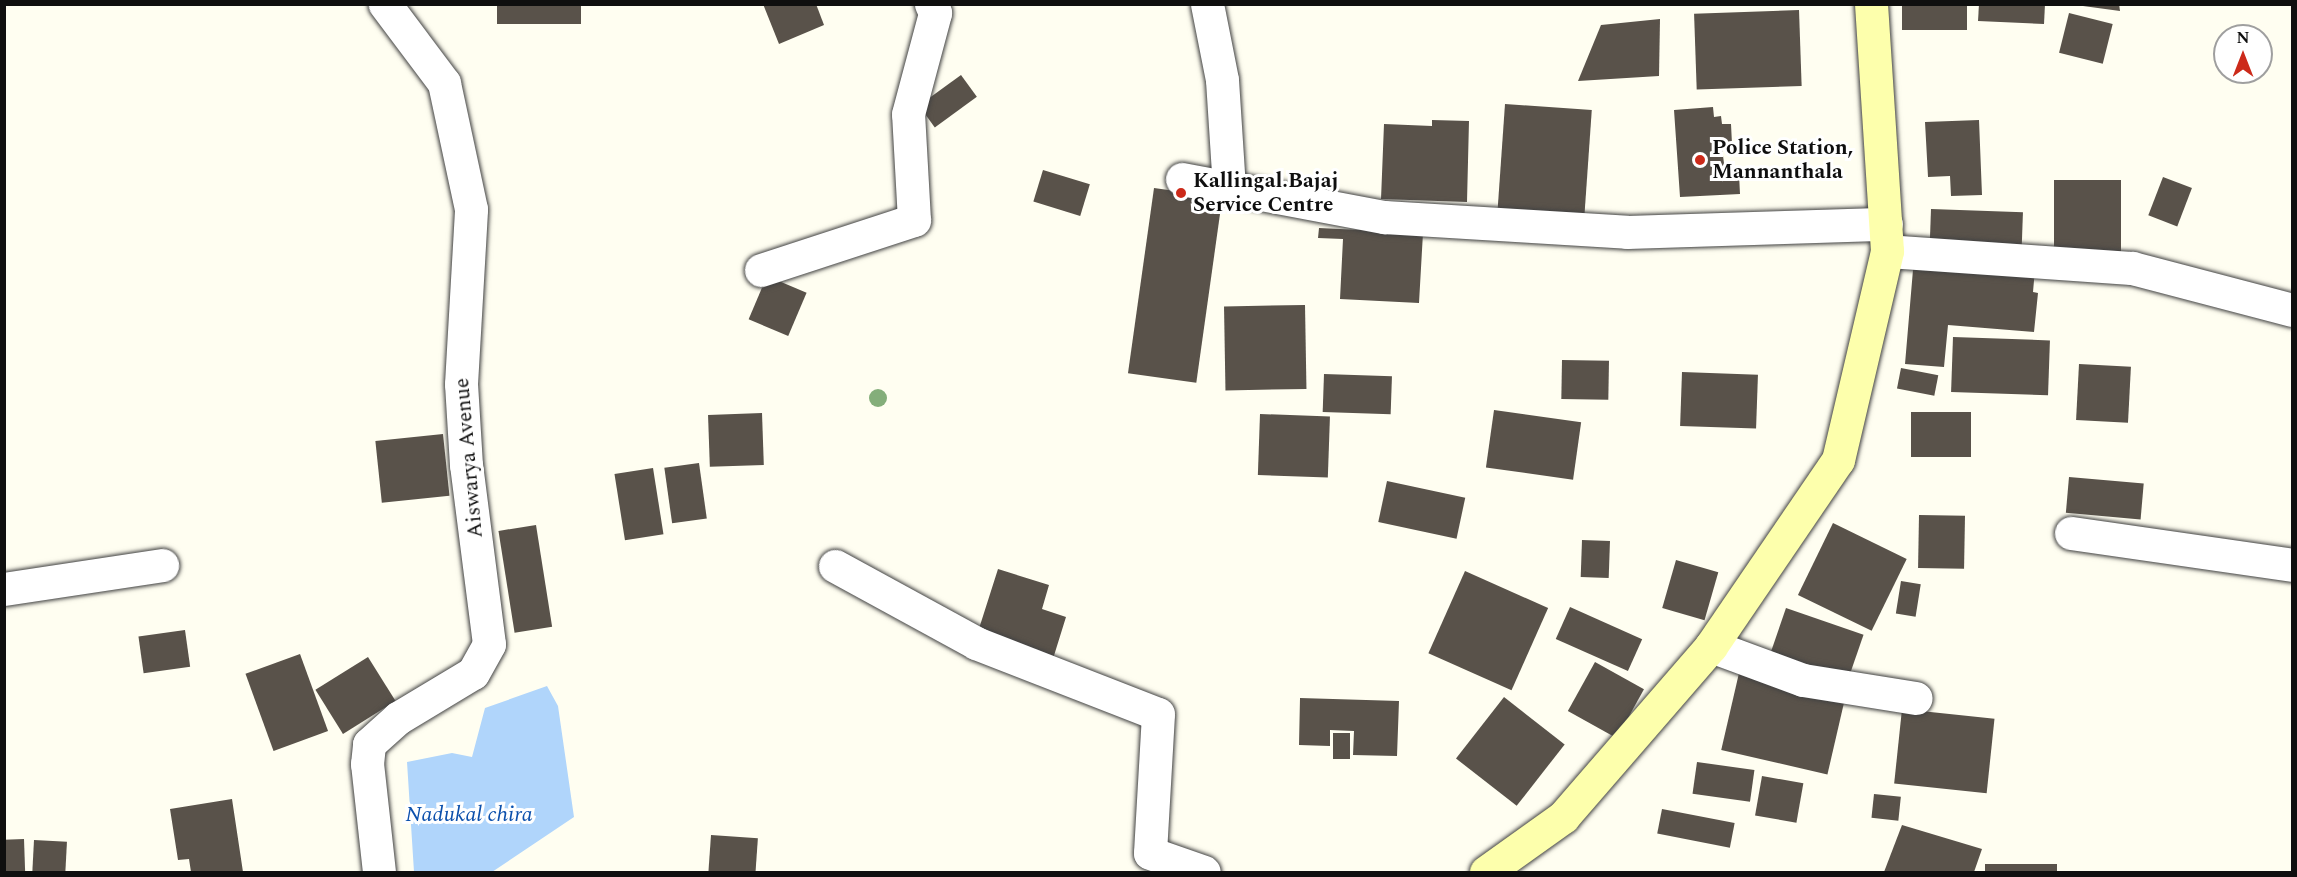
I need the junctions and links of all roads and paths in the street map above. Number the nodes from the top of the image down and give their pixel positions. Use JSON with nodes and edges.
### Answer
{"nodes":[{"id":1,"x":385,"y":4,"type":"edge"},
{"id":2,"x":931,"y":4,"type":"edge"},
{"id":3,"x":1207,"y":4,"type":"edge"},
{"id":4,"x":1871,"y":4,"type":"edge"},
{"id":5,"x":1182,"y":179,"type":"dead end"},
{"id":6,"x":1229,"y":188,"type":"junction"},
{"id":7,"x":1886,"y":238,"type":"junction"},
{"id":8,"x":761,"y":270,"type":"dead end"},
{"id":9,"x":2292,"y":310,"type":"edge"},
{"id":10,"x":2071,"y":533,"type":"dead end"},
{"id":11,"x":162,"y":565,"type":"dead end"},
{"id":12,"x":2292,"y":565,"type":"edge"},
{"id":13,"x":835,"y":566,"type":"dead end"},
{"id":14,"x":4,"y":589,"type":"edge"},
{"id":15,"x":1711,"y":646,"type":"junction"},
{"id":16,"x":1916,"y":698,"type":"dead end"},
{"id":17,"x":379,"y":873,"type":"edge"},
{"id":18,"x":1204,"y":873,"type":"edge"},
{"id":19,"x":1486,"y":873,"type":"edge"}],
"edges":[{"from":1,"to":17,"type":"street","name":"Aiswarya Avenue"},
{"from":2,"to":8,"type":"street"},
{"from":3,"to":6,"type":"street"},
{"from":4,"to":7,"type":"main road"},
{"from":5,"to":6,"type":"street"},
{"from":6,"to":7,"type":"street"},
{"from":7,"to":9,"type":"street"},
{"from":7,"to":15,"type":"main road"},
{"from":10,"to":12,"type":"street"},
{"from":11,"to":14,"type":"street"},
{"from":13,"to":18,"type":"street"},
{"from":15,"to":16,"type":"street"},
{"from":15,"to":19,"type":"main road"}]}
